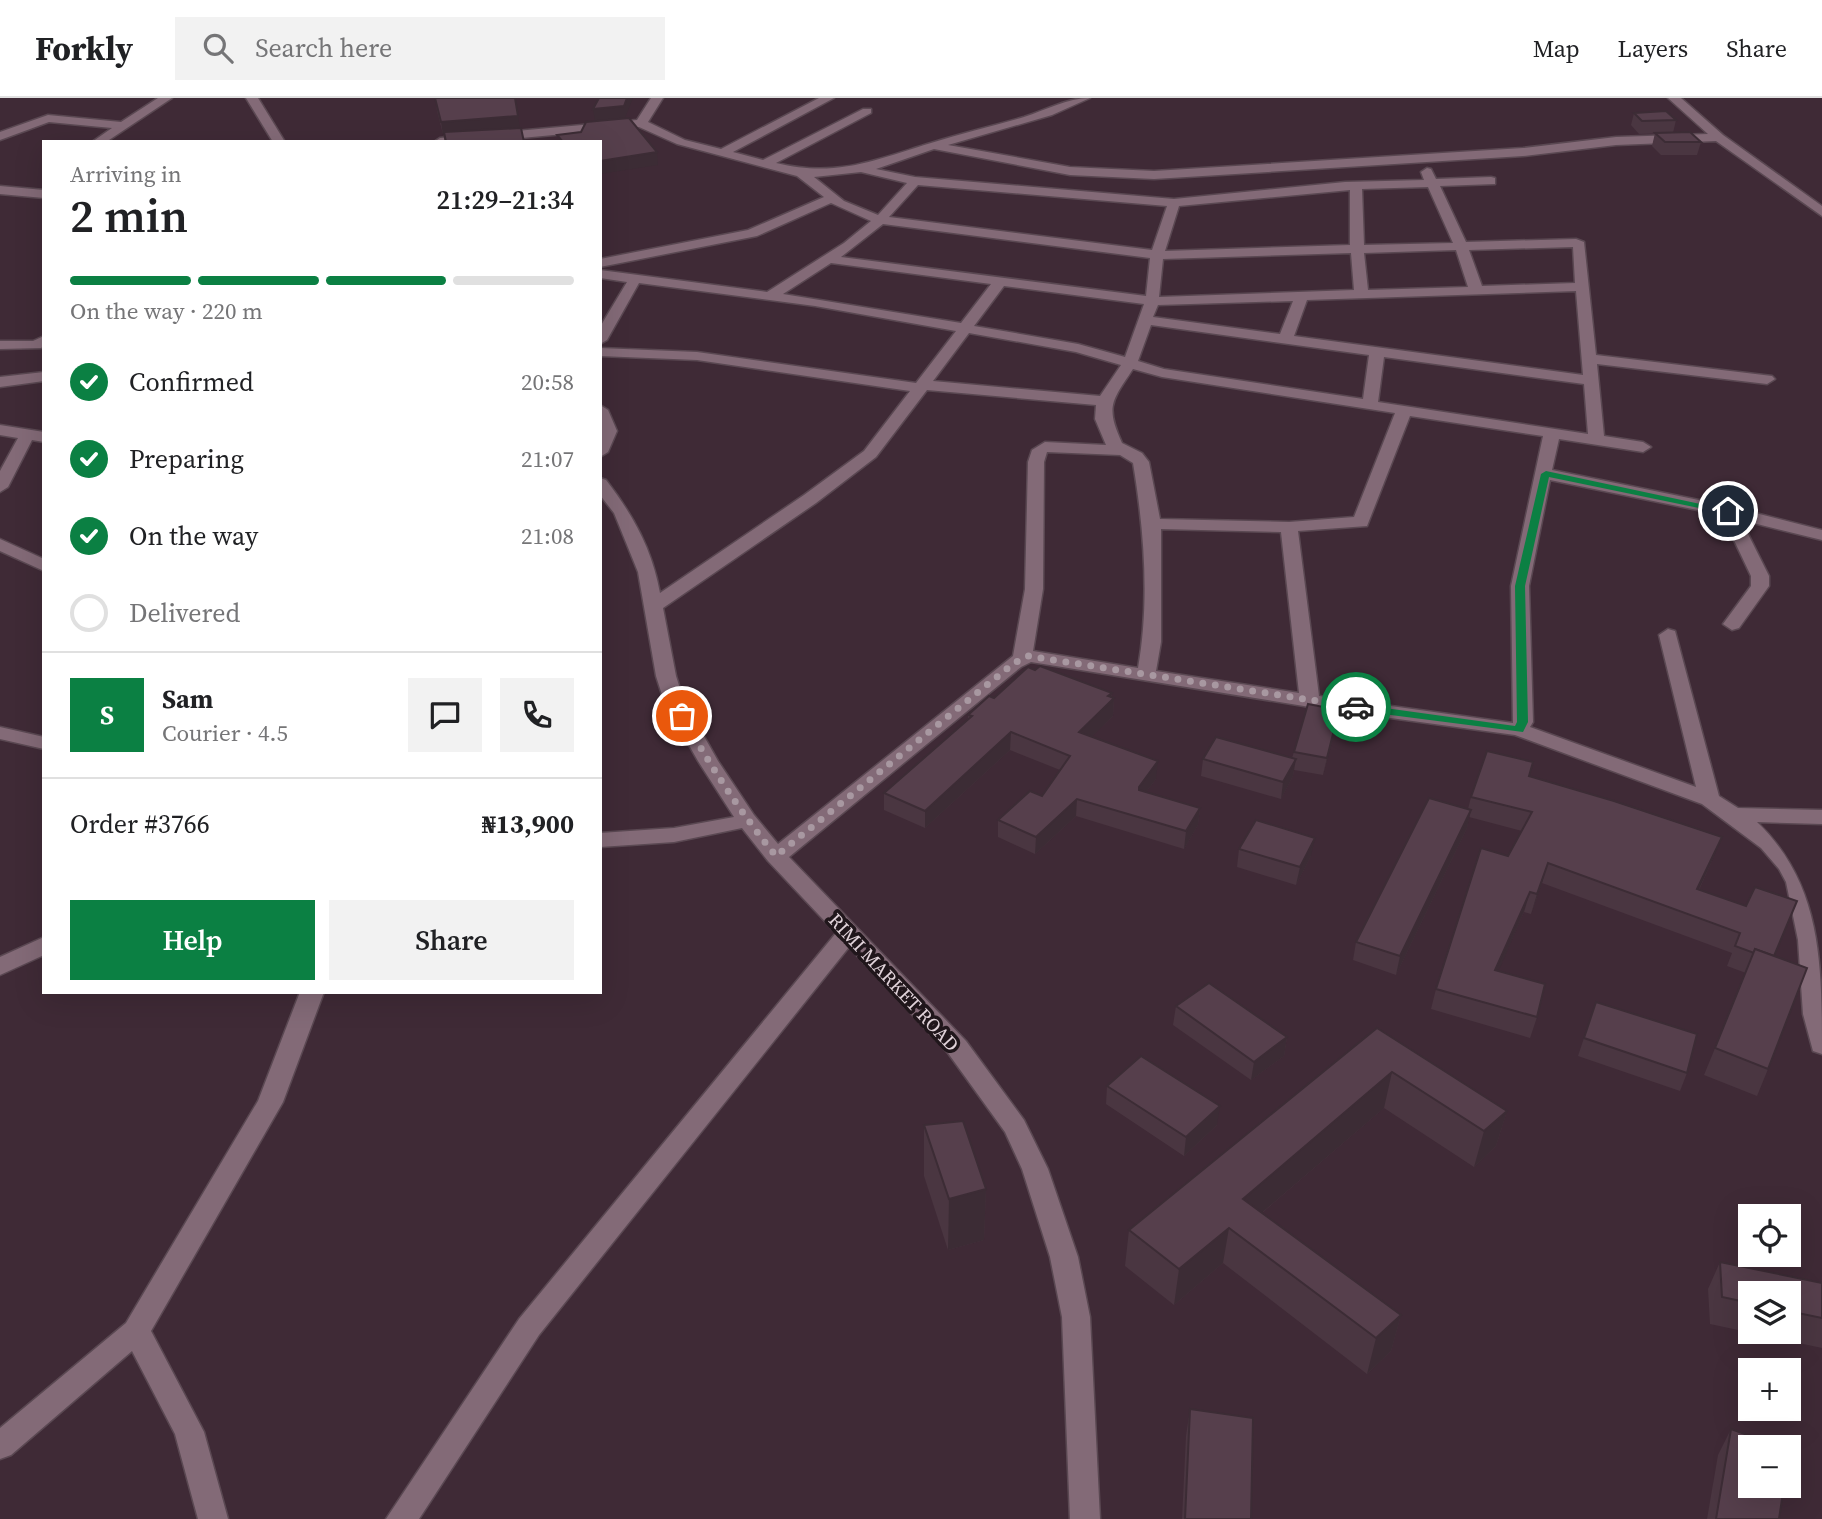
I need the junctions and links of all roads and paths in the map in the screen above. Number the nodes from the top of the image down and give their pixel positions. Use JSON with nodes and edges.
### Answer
{"nodes":[{"id":1,"x":166,"y":98,"type":"edge"},
{"id":2,"x":252,"y":98,"type":"edge"},
{"id":3,"x":657,"y":98,"type":"edge"},
{"id":4,"x":828,"y":98,"type":"edge"},
{"id":5,"x":1084,"y":98,"type":"edge"},
{"id":6,"x":1674,"y":98,"type":"edge"},
{"id":7,"x":867,"y":111,"type":"dead end"},
{"id":8,"x":641,"y":123,"type":"junction"},
{"id":9,"x":125,"y":126,"type":"junction"},
{"id":10,"x":0,"y":136,"type":"edge"},
{"id":11,"x":1719,"y":137,"type":"junction"},
{"id":12,"x":101,"y":140,"type":"edge"},
{"id":13,"x":278,"y":140,"type":"edge"},
{"id":14,"x":460,"y":140,"type":"edge"},
{"id":15,"x":935,"y":146,"type":"junction"},
{"id":16,"x":723,"y":152,"type":"junction"},
{"id":17,"x":1420,"y":158,"type":"junction"},
{"id":18,"x":766,"y":163,"type":"junction"},
{"id":19,"x":866,"y":170,"type":"junction"},
{"id":20,"x":802,"y":173,"type":"junction"},
{"id":21,"x":1154,"y":175,"type":"junction"},
{"id":22,"x":915,"y":181,"type":"junction"},
{"id":23,"x":1491,"y":181,"type":"dead end"},
{"id":24,"x":1432,"y":183,"type":"junction"},
{"id":25,"x":1356,"y":186,"type":"junction"},
{"id":26,"x":0,"y":190,"type":"edge"},
{"id":27,"x":42,"y":194,"type":"edge"},
{"id":28,"x":832,"y":198,"type":"junction"},
{"id":29,"x":1145,"y":200,"type":"junction"},
{"id":30,"x":1174,"y":203,"type":"junction"},
{"id":31,"x":1822,"y":212,"type":"edge"},
{"id":32,"x":880,"y":220,"type":"junction"},
{"id":33,"x":1462,"y":248,"type":"junction"},
{"id":34,"x":1357,"y":249,"type":"junction"},
{"id":35,"x":1157,"y":255,"type":"junction"},
{"id":36,"x":828,"y":259,"type":"junction"},
{"id":37,"x":602,"y":263,"type":"edge"},
{"id":38,"x":602,"y":274,"type":"edge"},
{"id":39,"x":636,"y":277,"type":"junction"},
{"id":40,"x":1000,"y":282,"type":"junction"},
{"id":41,"x":1582,"y":287,"type":"junction"},
{"id":42,"x":1476,"y":290,"type":"junction"},
{"id":43,"x":1361,"y":292,"type":"junction"},
{"id":44,"x":771,"y":295,"type":"junction"},
{"id":45,"x":1302,"y":295,"type":"junction"},
{"id":46,"x":1152,"y":301,"type":"junction"},
{"id":47,"x":1145,"y":320,"type":"junction"},
{"id":48,"x":967,"y":328,"type":"junction"},
{"id":49,"x":602,"y":336,"type":"edge"},
{"id":50,"x":1285,"y":340,"type":"junction"},
{"id":51,"x":42,"y":342,"type":"edge"},
{"id":52,"x":0,"y":345,"type":"edge"},
{"id":53,"x":602,"y":352,"type":"edge"},
{"id":54,"x":1377,"y":353,"type":"junction"},
{"id":55,"x":1589,"y":359,"type":"junction"},
{"id":56,"x":1130,"y":363,"type":"junction"},
{"id":57,"x":42,"y":376,"type":"edge"},
{"id":58,"x":1767,"y":379,"type":"dead end"},
{"id":59,"x":16,"y":380,"type":"junction"},
{"id":60,"x":1590,"y":380,"type":"junction"},
{"id":61,"x":0,"y":382,"type":"edge"},
{"id":62,"x":922,"y":386,"type":"junction"},
{"id":63,"x":3,"y":398,"type":"dead end"},
{"id":64,"x":1104,"y":401,"type":"junction"},
{"id":65,"x":1370,"y":405,"type":"junction"},
{"id":66,"x":1404,"y":410,"type":"junction"},
{"id":67,"x":602,"y":415,"type":"edge"},
{"id":68,"x":0,"y":430,"type":"edge"},
{"id":69,"x":1552,"y":433,"type":"junction"},
{"id":70,"x":35,"y":436,"type":"edge"},
{"id":71,"x":1596,"y":440,"type":"junction"},
{"id":72,"x":602,"y":447,"type":"edge"},
{"id":73,"x":1643,"y":447,"type":"dead end"},
{"id":74,"x":1124,"y":450,"type":"junction"},
{"id":75,"x":1546,"y":474,"type":"junction"},
{"id":76,"x":602,"y":486,"type":"edge"},
{"id":77,"x":0,"y":487,"type":"edge"},
{"id":78,"x":1728,"y":511,"type":"junction"},
{"id":79,"x":1152,"y":524,"type":"junction"},
{"id":80,"x":1289,"y":527,"type":"junction"},
{"id":81,"x":1822,"y":535,"type":"edge"},
{"id":82,"x":0,"y":544,"type":"edge"},
{"id":83,"x":42,"y":565,"type":"edge"},
{"id":84,"x":653,"y":606,"type":"junction"},
{"id":85,"x":1732,"y":624,"type":"dead end"},
{"id":86,"x":1668,"y":635,"type":"dead end"},
{"id":87,"x":1022,"y":658,"type":"junction"},
{"id":88,"x":1146,"y":676,"type":"junction"},
{"id":89,"x":1310,"y":701,"type":"junction"},
{"id":90,"x":1519,"y":730,"type":"junction"},
{"id":91,"x":0,"y":733,"type":"edge"},
{"id":92,"x":42,"y":743,"type":"edge"},
{"id":93,"x":1709,"y":799,"type":"junction"},
{"id":94,"x":1734,"y":815,"type":"junction"},
{"id":95,"x":1822,"y":817,"type":"edge"},
{"id":96,"x":747,"y":820,"type":"junction"},
{"id":97,"x":602,"y":840,"type":"edge"},
{"id":98,"x":776,"y":856,"type":"junction"},
{"id":99,"x":847,"y":934,"type":"junction"},
{"id":100,"x":42,"y":946,"type":"edge"},
{"id":101,"x":0,"y":967,"type":"edge"},
{"id":102,"x":311,"y":994,"type":"edge"},
{"id":103,"x":1822,"y":1045,"type":"edge"},
{"id":104,"x":136,"y":1331,"type":"junction"},
{"id":105,"x":0,"y":1446,"type":"edge"},
{"id":106,"x":213,"y":1519,"type":"edge"},
{"id":107,"x":401,"y":1519,"type":"edge"},
{"id":108,"x":1085,"y":1519,"type":"edge"}],
"edges":[{"from":1,"to":9,"type":"street"},
{"from":2,"to":13,"type":"street"},
{"from":3,"to":8,"type":"street"},
{"from":4,"to":16,"type":"street"},
{"from":5,"to":15,"type":"street"},
{"from":6,"to":11,"type":"street"},
{"from":7,"to":18,"type":"street"},
{"from":8,"to":14,"type":"street"},
{"from":8,"to":16,"type":"street"},
{"from":9,"to":10,"type":"street"},
{"from":9,"to":12,"type":"street"},
{"from":11,"to":17,"type":"street"},
{"from":11,"to":31,"type":"street"},
{"from":15,"to":19,"type":"street"},
{"from":15,"to":21,"type":"street"},
{"from":16,"to":18,"type":"street"},
{"from":17,"to":21,"type":"street"},
{"from":17,"to":24,"type":"street"},
{"from":18,"to":20,"type":"street"},
{"from":19,"to":20,"type":"street"},
{"from":19,"to":22,"type":"street"},
{"from":20,"to":28,"type":"street"},
{"from":21,"to":29,"type":"street"},
{"from":22,"to":29,"type":"street"},
{"from":22,"to":32,"type":"street"},
{"from":23,"to":24,"type":"street"},
{"from":24,"to":25,"type":"street"},
{"from":24,"to":33,"type":"street"},
{"from":25,"to":30,"type":"street"},
{"from":25,"to":34,"type":"street"},
{"from":26,"to":27,"type":"street"},
{"from":28,"to":32,"type":"street"},
{"from":28,"to":37,"type":"street"},
{"from":29,"to":30,"type":"street"},
{"from":30,"to":35,"type":"street"},
{"from":32,"to":35,"type":"street"},
{"from":32,"to":36,"type":"street"},
{"from":33,"to":34,"type":"street"},
{"from":33,"to":41,"type":"street"},
{"from":33,"to":42,"type":"street"},
{"from":34,"to":35,"type":"street"},
{"from":34,"to":43,"type":"street"},
{"from":35,"to":46,"type":"street"},
{"from":36,"to":40,"type":"street"},
{"from":36,"to":44,"type":"street"},
{"from":38,"to":39,"type":"street"},
{"from":39,"to":44,"type":"street"},
{"from":39,"to":49,"type":"street"},
{"from":40,"to":46,"type":"street"},
{"from":40,"to":48,"type":"street"},
{"from":41,"to":42,"type":"street"},
{"from":41,"to":55,"type":"street"},
{"from":42,"to":43,"type":"street"},
{"from":43,"to":45,"type":"street"},
{"from":44,"to":48,"type":"street"},
{"from":45,"to":46,"type":"street"},
{"from":45,"to":50,"type":"street"},
{"from":46,"to":47,"type":"street"},
{"from":47,"to":50,"type":"street"},
{"from":47,"to":56,"type":"street"},
{"from":48,"to":56,"type":"street"},
{"from":48,"to":62,"type":"street"},
{"from":50,"to":54,"type":"street"},
{"from":51,"to":52,"type":"street"},
{"from":53,"to":62,"type":"street"},
{"from":54,"to":60,"type":"street"},
{"from":54,"to":65,"type":"street"},
{"from":55,"to":58,"type":"street"},
{"from":55,"to":60,"type":"street"},
{"from":56,"to":64,"type":"street"},
{"from":56,"to":65,"type":"street"},
{"from":57,"to":59,"type":"street"},
{"from":59,"to":61,"type":"street"},
{"from":59,"to":63,"type":"street"},
{"from":60,"to":71,"type":"street"},
{"from":62,"to":64,"type":"street"},
{"from":62,"to":84,"type":"street"},
{"from":64,"to":74,"type":"street"},
{"from":65,"to":66,"type":"street"},
{"from":66,"to":69,"type":"street"},
{"from":66,"to":80,"type":"street"},
{"from":67,"to":72,"type":"street"},
{"from":68,"to":70,"type":"street"},
{"from":69,"to":71,"type":"street"},
{"from":69,"to":75,"type":"street"},
{"from":70,"to":77,"type":"street"},
{"from":71,"to":73,"type":"street"},
{"from":74,"to":79,"type":"street"},
{"from":74,"to":87,"type":"street"},
{"from":75,"to":78,"type":"street"},
{"from":75,"to":90,"type":"street"},
{"from":76,"to":84,"type":"street","name":"RIMI MARKET ROAD"},
{"from":78,"to":81,"type":"street"},
{"from":78,"to":85,"type":"street"},
{"from":79,"to":80,"type":"street"},
{"from":79,"to":88,"type":"street"},
{"from":80,"to":89,"type":"street"},
{"from":82,"to":83,"type":"street"},
{"from":84,"to":96,"type":"street","name":"RIMI MARKET ROAD"},
{"from":86,"to":93,"type":"street"},
{"from":87,"to":88,"type":"street"},
{"from":87,"to":98,"type":"street"},
{"from":88,"to":89,"type":"street"},
{"from":89,"to":90,"type":"street"},
{"from":90,"to":93,"type":"street"},
{"from":91,"to":92,"type":"street"},
{"from":93,"to":94,"type":"street"},
{"from":94,"to":95,"type":"street"},
{"from":94,"to":103,"type":"street"},
{"from":96,"to":97,"type":"street"},
{"from":96,"to":98,"type":"street","name":"RIMI MARKET ROAD"},
{"from":98,"to":99,"type":"street","name":"RIMI MARKET ROAD"},
{"from":99,"to":107,"type":"street"},
{"from":99,"to":108,"type":"street","name":"RIMI MARKET ROAD"},
{"from":100,"to":101,"type":"street"},
{"from":102,"to":104,"type":"street"},
{"from":104,"to":105,"type":"street"},
{"from":104,"to":106,"type":"street"}]}
